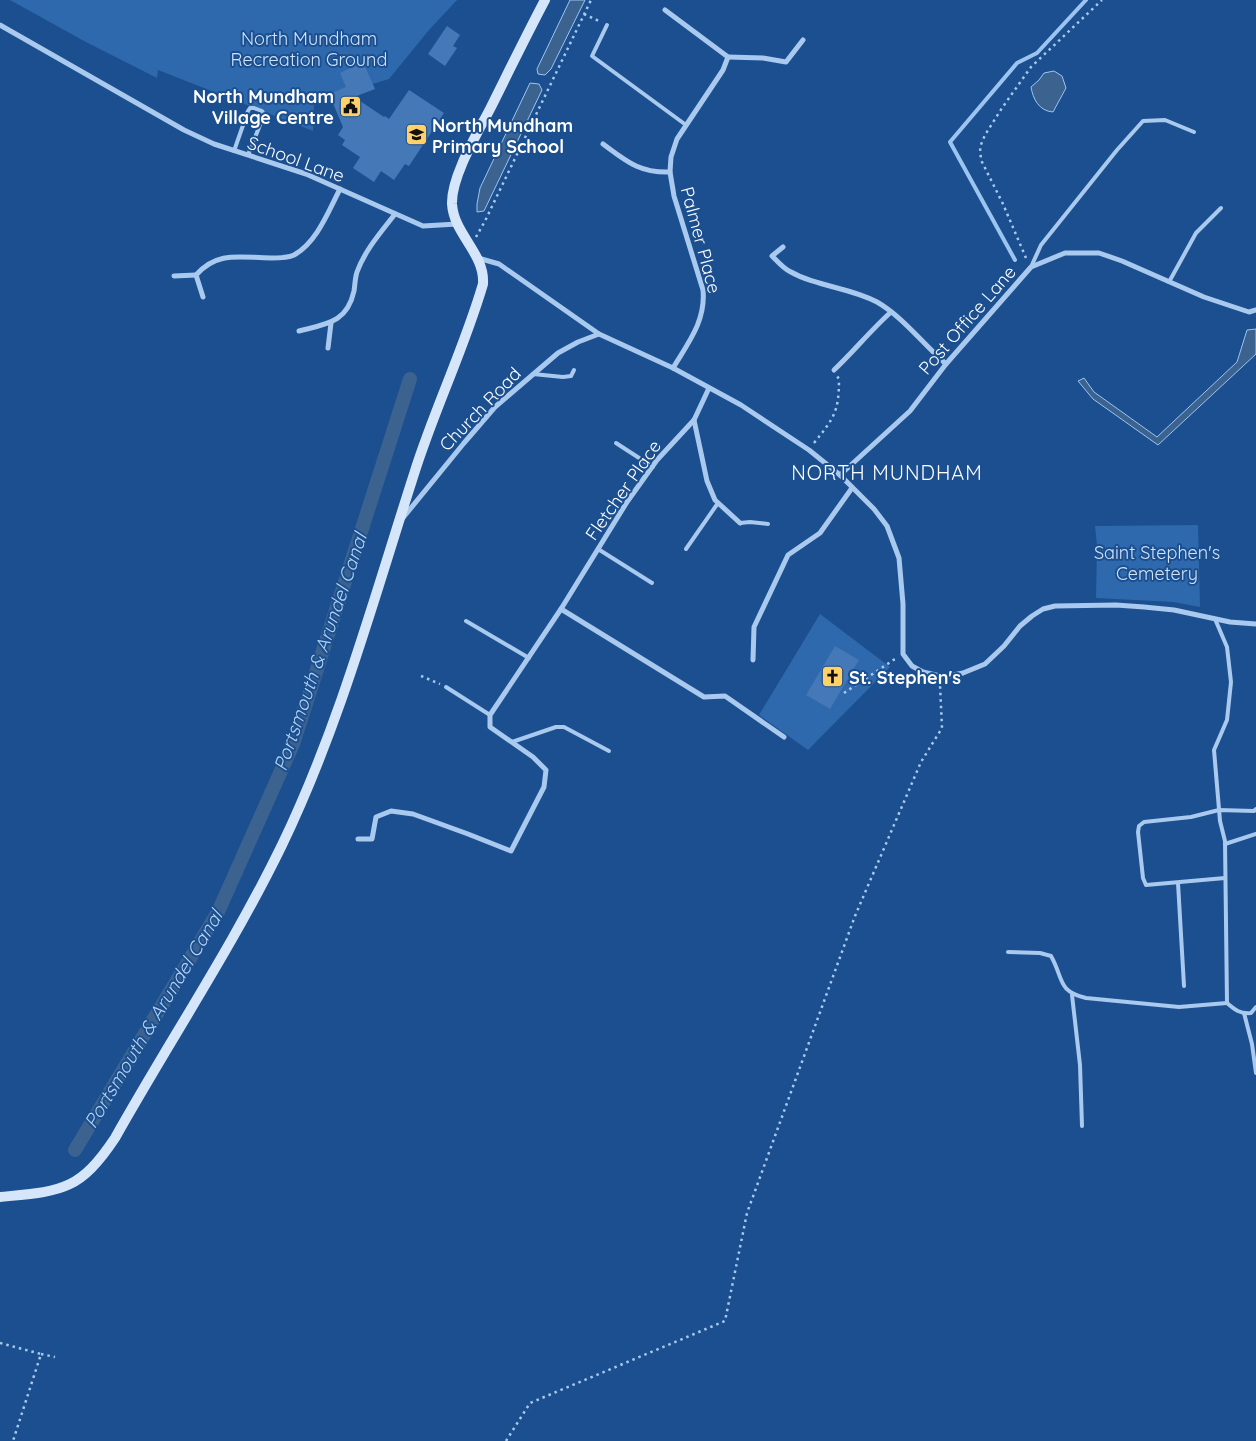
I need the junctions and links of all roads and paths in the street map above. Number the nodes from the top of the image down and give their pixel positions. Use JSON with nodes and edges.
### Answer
{"nodes":[{"id":1,"x":545,"y":0,"type":"edge"},
{"id":2,"x":591,"y":0,"type":"edge"},
{"id":3,"x":1102,"y":0,"type":"edge"},
{"id":4,"x":665,"y":10,"type":"dead end"},
{"id":5,"x":584,"y":14,"type":"junction"},
{"id":6,"x":0,"y":25,"type":"edge"},
{"id":7,"x":607,"y":25,"type":"joint"},
{"id":8,"x":803,"y":40,"type":"dead end"},
{"id":9,"x":728,"y":58,"type":"junction"},
{"id":10,"x":686,"y":125,"type":"junction"},
{"id":11,"x":1194,"y":132,"type":"dead end"},
{"id":12,"x":603,"y":144,"type":"dead end"},
{"id":13,"x":234,"y":151,"type":"junction"},
{"id":14,"x":248,"y":155,"type":"junction"},
{"id":15,"x":670,"y":172,"type":"junction"},
{"id":16,"x":340,"y":190,"type":"junction"},
{"id":17,"x":1221,"y":208,"type":"dead end"},
{"id":18,"x":395,"y":214,"type":"junction"},
{"id":19,"x":457,"y":224,"type":"junction"},
{"id":20,"x":470,"y":247,"type":"junction"},
{"id":21,"x":783,"y":247,"type":"dead end"},
{"id":22,"x":477,"y":257,"type":"junction"},
{"id":23,"x":1031,"y":267,"type":"junction"},
{"id":24,"x":196,"y":274,"type":"junction"},
{"id":25,"x":174,"y":276,"type":"dead end"},
{"id":26,"x":1169,"y":282,"type":"junction"},
{"id":27,"x":202,"y":297,"type":"dead end"},
{"id":28,"x":1256,"y":310,"type":"edge"},
{"id":29,"x":891,"y":312,"type":"junction"},
{"id":30,"x":331,"y":323,"type":"junction"},
{"id":31,"x":299,"y":331,"type":"dead end"},
{"id":32,"x":599,"y":334,"type":"junction"},
{"id":33,"x":328,"y":348,"type":"dead end"},
{"id":34,"x":946,"y":364,"type":"junction"},
{"id":35,"x":673,"y":368,"type":"junction"},
{"id":36,"x":574,"y":370,"type":"dead end"},
{"id":37,"x":834,"y":370,"type":"joint"},
{"id":38,"x":533,"y":374,"type":"junction"},
{"id":39,"x":709,"y":388,"type":"junction"},
{"id":40,"x":694,"y":420,"type":"junction"},
{"id":41,"x":616,"y":443,"type":"dead end"},
{"id":42,"x":808,"y":450,"type":"junction"},
{"id":43,"x":653,"y":467,"type":"junction"},
{"id":44,"x":840,"y":475,"type":"junction"},
{"id":45,"x":852,"y":488,"type":"junction"},
{"id":46,"x":718,"y":503,"type":"junction"},
{"id":47,"x":399,"y":523,"type":"junction"},
{"id":48,"x":740,"y":523,"type":"joint"},
{"id":49,"x":768,"y":524,"type":"dead end"},
{"id":50,"x":598,"y":549,"type":"junction"},
{"id":51,"x":686,"y":549,"type":"dead end"},
{"id":52,"x":652,"y":583,"type":"dead end"},
{"id":53,"x":561,"y":610,"type":"junction"},
{"id":54,"x":1215,"y":618,"type":"junction"},
{"id":55,"x":466,"y":622,"type":"dead end"},
{"id":56,"x":1256,"y":624,"type":"edge"},
{"id":57,"x":903,"y":654,"type":"junction"},
{"id":58,"x":528,"y":658,"type":"junction"},
{"id":59,"x":753,"y":660,"type":"dead end"},
{"id":60,"x":420,"y":676,"type":"dead end"},
{"id":61,"x":940,"y":676,"type":"junction"},
{"id":62,"x":446,"y":687,"type":"joint"},
{"id":63,"x":844,"y":693,"type":"dead end"},
{"id":64,"x":490,"y":715,"type":"junction"},
{"id":65,"x":784,"y":737,"type":"dead end"},
{"id":66,"x":512,"y":742,"type":"junction"},
{"id":67,"x":609,"y":750,"type":"dead end"},
{"id":68,"x":1256,"y":809,"type":"edge"},
{"id":69,"x":1219,"y":810,"type":"junction"},
{"id":70,"x":1256,"y":834,"type":"edge"},
{"id":71,"x":358,"y":839,"type":"dead end"},
{"id":72,"x":1225,"y":844,"type":"junction"},
{"id":73,"x":1225,"y":878,"type":"junction"},
{"id":74,"x":1178,"y":883,"type":"junction"},
{"id":75,"x":1008,"y":952,"type":"dead end"},
{"id":76,"x":1184,"y":986,"type":"dead end"},
{"id":77,"x":1072,"y":995,"type":"junction"},
{"id":78,"x":1227,"y":1003,"type":"junction"},
{"id":79,"x":1256,"y":1007,"type":"edge"},
{"id":80,"x":1244,"y":1014,"type":"junction"},
{"id":81,"x":1254,"y":1044,"type":"edge"},
{"id":82,"x":1256,"y":1073,"type":"edge"},
{"id":83,"x":1082,"y":1126,"type":"dead end"},
{"id":84,"x":0,"y":1198,"type":"edge"},
{"id":85,"x":0,"y":1343,"type":"edge"},
{"id":86,"x":40,"y":1354,"type":"junction"},
{"id":87,"x":54,"y":1357,"type":"dead end"},
{"id":88,"x":13,"y":1441,"type":"edge"},
{"id":89,"x":506,"y":1441,"type":"edge"}],
"edges":[{"from":1,"to":19,"type":"main road"},
{"from":2,"to":5,"type":"path"},
{"from":3,"to":23,"type":"path"},
{"from":4,"to":9,"type":"street"},
{"from":5,"to":7,"type":"path"},
{"from":5,"to":20,"type":"path"},
{"from":6,"to":13,"type":"street","name":"School Lane"},
{"from":7,"to":10,"type":"lane"},
{"from":8,"to":9,"type":"street"},
{"from":9,"to":10,"type":"street","name":"Palmer Place"},
{"from":10,"to":15,"type":"street","name":"Palmer Place"},
{"from":11,"to":23,"type":"lane"},
{"from":12,"to":15,"type":"street","name":"Palmer Place"},
{"from":13,"to":14,"type":"street","name":"School Lane"},
{"from":13,"to":14,"type":"lane"},
{"from":14,"to":16,"type":"street","name":"School Lane"},
{"from":15,"to":35,"type":"street","name":"Palmer Place"},
{"from":16,"to":18,"type":"street","name":"School Lane"},
{"from":16,"to":24,"type":"street"},
{"from":17,"to":26,"type":"lane"},
{"from":18,"to":19,"type":"street","name":"School Lane"},
{"from":18,"to":30,"type":"street"},
{"from":19,"to":20,"type":"main road"},
{"from":20,"to":22,"type":"main road"},
{"from":21,"to":29,"type":"street"},
{"from":22,"to":32,"type":"street"},
{"from":22,"to":47,"type":"main road"},
{"from":23,"to":26,"type":"street","name":"Post Office Lane"},
{"from":23,"to":34,"type":"street","name":"Post Office Lane"},
{"from":24,"to":25,"type":"street"},
{"from":24,"to":27,"type":"street"},
{"from":26,"to":28,"type":"street","name":"Post Office Lane"},
{"from":29,"to":34,"type":"street"},
{"from":29,"to":37,"type":"street"},
{"from":30,"to":31,"type":"street"},
{"from":30,"to":33,"type":"street"},
{"from":32,"to":35,"type":"street"},
{"from":32,"to":38,"type":"street","name":"Church Road"},
{"from":34,"to":44,"type":"street","name":"Post Office Lane"},
{"from":35,"to":39,"type":"street"},
{"from":36,"to":38,"type":"lane"},
{"from":37,"to":42,"type":"path"},
{"from":38,"to":47,"type":"street","name":"Church Road"},
{"from":39,"to":40,"type":"street","name":"Fletcher Place"},
{"from":39,"to":42,"type":"street"},
{"from":40,"to":43,"type":"street","name":"Fletcher Place"},
{"from":40,"to":46,"type":"street"},
{"from":41,"to":43,"type":"lane"},
{"from":42,"to":44,"type":"street"},
{"from":43,"to":50,"type":"street","name":"Fletcher Place"},
{"from":44,"to":45,"type":"street"},
{"from":45,"to":57,"type":"street"},
{"from":45,"to":59,"type":"street"},
{"from":46,"to":48,"type":"street"},
{"from":46,"to":51,"type":"lane"},
{"from":47,"to":84,"type":"main road"},
{"from":48,"to":49,"type":"lane"},
{"from":50,"to":52,"type":"lane"},
{"from":50,"to":53,"type":"street","name":"Fletcher Place"},
{"from":53,"to":58,"type":"street","name":"Fletcher Place"},
{"from":53,"to":65,"type":"street"},
{"from":54,"to":56,"type":"street"},
{"from":54,"to":61,"type":"street"},
{"from":54,"to":69,"type":"lane"},
{"from":55,"to":58,"type":"lane"},
{"from":57,"to":61,"type":"street"},
{"from":57,"to":63,"type":"path"},
{"from":58,"to":64,"type":"street","name":"Fletcher Place"},
{"from":60,"to":62,"type":"path"},
{"from":61,"to":89,"type":"path"},
{"from":62,"to":64,"type":"lane"},
{"from":64,"to":66,"type":"street"},
{"from":66,"to":67,"type":"lane"},
{"from":66,"to":71,"type":"street"},
{"from":68,"to":69,"type":"lane"},
{"from":69,"to":72,"type":"lane"},
{"from":69,"to":74,"type":"lane"},
{"from":70,"to":72,"type":"lane"},
{"from":72,"to":73,"type":"lane"},
{"from":73,"to":74,"type":"lane"},
{"from":73,"to":78,"type":"lane"},
{"from":74,"to":76,"type":"lane"},
{"from":75,"to":77,"type":"lane"},
{"from":77,"to":78,"type":"lane"},
{"from":77,"to":83,"type":"lane"},
{"from":78,"to":80,"type":"lane"},
{"from":79,"to":80,"type":"lane"},
{"from":80,"to":81,"type":"lane"},
{"from":81,"to":82,"type":"lane"},
{"from":85,"to":86,"type":"path"},
{"from":86,"to":87,"type":"path"},
{"from":86,"to":88,"type":"path"}]}
